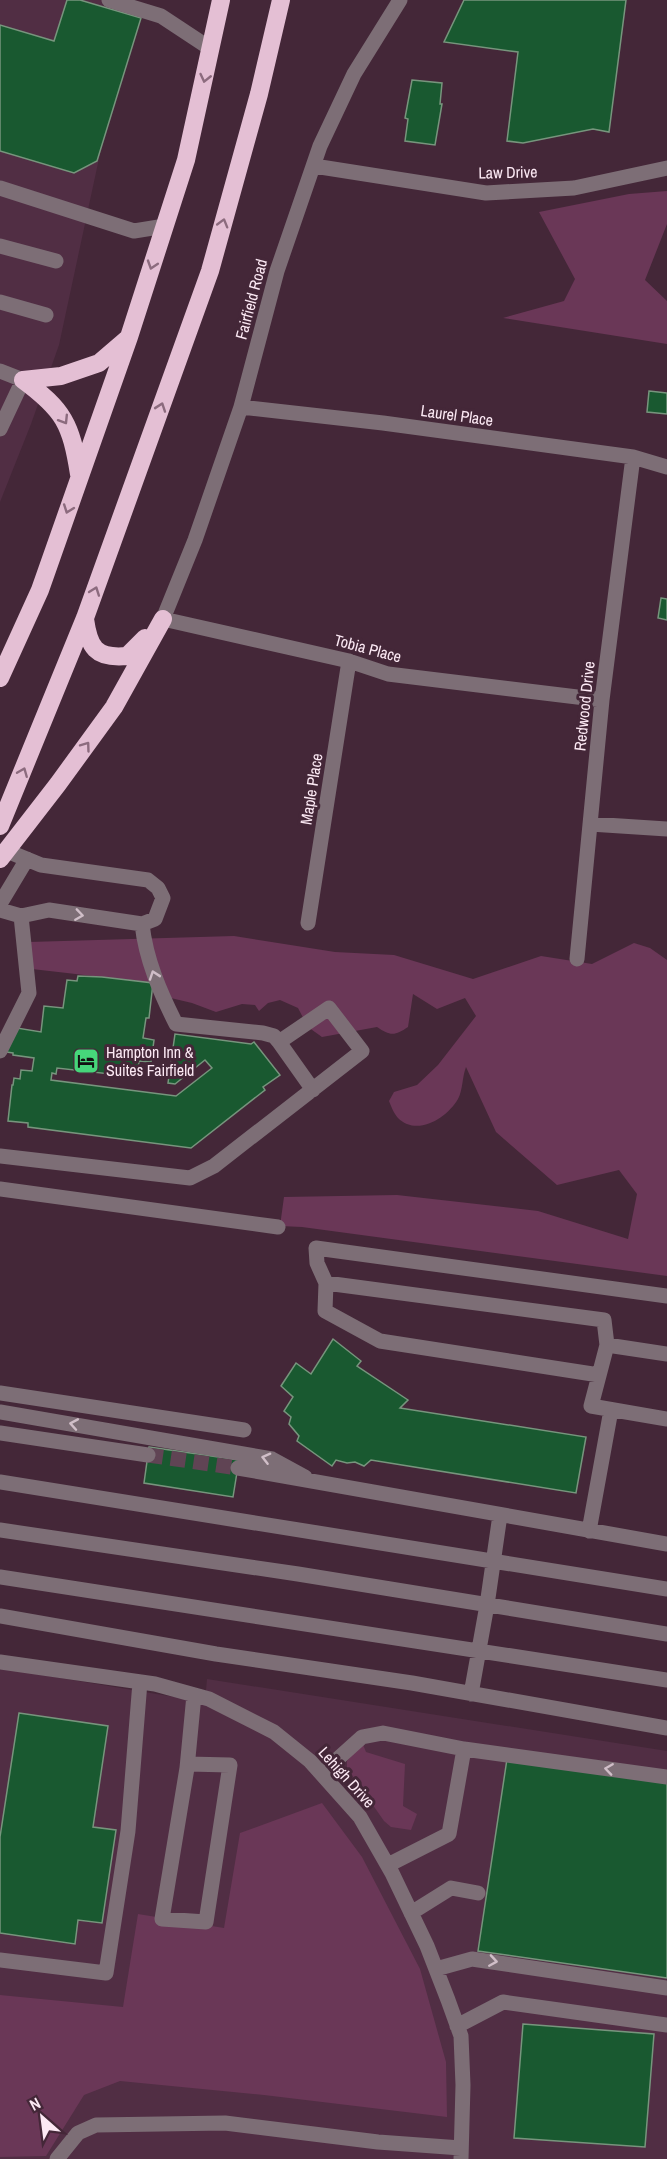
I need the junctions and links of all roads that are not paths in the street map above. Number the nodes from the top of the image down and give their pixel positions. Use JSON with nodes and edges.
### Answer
{"nodes":[{"id":1,"x":109,"y":0,"type":"edge"},
{"id":2,"x":221,"y":0,"type":"edge"},
{"id":3,"x":281,"y":0,"type":"edge"},
{"id":4,"x":400,"y":0,"type":"edge"},
{"id":5,"x":211,"y":49,"type":"junction"},
{"id":6,"x":314,"y":166,"type":"junction"},
{"id":7,"x":667,"y":168,"type":"edge"},
{"id":8,"x":0,"y":188,"type":"edge"},
{"id":9,"x":165,"y":226,"type":"junction"},
{"id":10,"x":0,"y":246,"type":"edge"},
{"id":11,"x":56,"y":261,"type":"dead end"},
{"id":12,"x":0,"y":302,"type":"edge"},
{"id":13,"x":46,"y":315,"type":"dead end"},
{"id":14,"x":129,"y":337,"type":"junction"},
{"id":15,"x":0,"y":371,"type":"edge"},
{"id":16,"x":23,"y":380,"type":"junction"},
{"id":17,"x":241,"y":407,"type":"junction"},
{"id":18,"x":0,"y":429,"type":"edge"},
{"id":19,"x":633,"y":457,"type":"junction"},
{"id":20,"x":667,"y":467,"type":"edge"},
{"id":21,"x":79,"y":479,"type":"junction"},
{"id":22,"x":85,"y":618,"type":"junction"},
{"id":23,"x":163,"y":619,"type":"junction"},
{"id":24,"x":349,"y":661,"type":"junction"},
{"id":25,"x":2,"y":667,"type":"edge"},
{"id":26,"x":602,"y":700,"type":"junction"},
{"id":27,"x":590,"y":824,"type":"junction"},
{"id":28,"x":0,"y":826,"type":"edge"},
{"id":29,"x":667,"y":830,"type":"edge"},
{"id":30,"x":3,"y":855,"type":"edge"},
{"id":31,"x":27,"y":859,"type":"junction"},
{"id":32,"x":0,"y":904,"type":"edge"},
{"id":33,"x":0,"y":910,"type":"edge"},
{"id":34,"x":21,"y":916,"type":"junction"},
{"id":35,"x":308,"y":923,"type":"dead end"},
{"id":36,"x":142,"y":924,"type":"junction"},
{"id":37,"x":577,"y":959,"type":"dead end"},
{"id":38,"x":279,"y":1042,"type":"junction"},
{"id":39,"x":0,"y":1051,"type":"edge"},
{"id":40,"x":313,"y":1090,"type":"junction"},
{"id":41,"x":0,"y":1156,"type":"edge"},
{"id":42,"x":0,"y":1189,"type":"edge"},
{"id":43,"x":278,"y":1227,"type":"dead end"},
{"id":44,"x":326,"y":1283,"type":"junction"},
{"id":45,"x":667,"y":1296,"type":"edge"},
{"id":46,"x":607,"y":1345,"type":"junction"},
{"id":47,"x":667,"y":1354,"type":"edge"},
{"id":48,"x":599,"y":1375,"type":"junction"},
{"id":49,"x":0,"y":1393,"type":"edge"},
{"id":50,"x":611,"y":1410,"type":"junction"},
{"id":51,"x":0,"y":1412,"type":"edge"},
{"id":52,"x":667,"y":1419,"type":"edge"},
{"id":53,"x":244,"y":1430,"type":"dead end"},
{"id":54,"x":0,"y":1433,"type":"edge"},
{"id":55,"x":148,"y":1455,"type":"tunnel mouth"},
{"id":56,"x":238,"y":1468,"type":"tunnel mouth"},
{"id":57,"x":0,"y":1482,"type":"edge"},
{"id":58,"x":318,"y":1484,"type":"junction"},
{"id":59,"x":500,"y":1515,"type":"junction"},
{"id":60,"x":0,"y":1530,"type":"edge"},
{"id":61,"x":589,"y":1531,"type":"junction"},
{"id":62,"x":667,"y":1544,"type":"edge"},
{"id":63,"x":493,"y":1561,"type":"junction"},
{"id":64,"x":0,"y":1577,"type":"edge"},
{"id":65,"x":667,"y":1588,"type":"edge"},
{"id":66,"x":487,"y":1605,"type":"junction"},
{"id":67,"x":0,"y":1616,"type":"edge"},
{"id":68,"x":667,"y":1634,"type":"edge"},
{"id":69,"x":479,"y":1651,"type":"junction"},
{"id":70,"x":0,"y":1662,"type":"edge"},
{"id":71,"x":667,"y":1680,"type":"edge"},
{"id":72,"x":140,"y":1682,"type":"junction"},
{"id":73,"x":471,"y":1694,"type":"junction"},
{"id":74,"x":194,"y":1695,"type":"junction"},
{"id":75,"x":667,"y":1728,"type":"edge"},
{"id":76,"x":464,"y":1749,"type":"junction"},
{"id":77,"x":188,"y":1764,"type":"junction"},
{"id":78,"x":322,"y":1773,"type":"junction"},
{"id":79,"x":667,"y":1777,"type":"edge"},
{"id":80,"x":388,"y":1865,"type":"junction"},
{"id":81,"x":478,"y":1893,"type":"dead end"},
{"id":82,"x":411,"y":1913,"type":"junction"},
{"id":83,"x":0,"y":1960,"type":"edge"},
{"id":84,"x":436,"y":1969,"type":"junction"},
{"id":85,"x":667,"y":1988,"type":"edge"},
{"id":86,"x":667,"y":2025,"type":"edge"},
{"id":87,"x":457,"y":2026,"type":"junction"},
{"id":88,"x":461,"y":2153,"type":"edge"},
{"id":89,"x":57,"y":2159,"type":"edge"}],
"edges":[{"from":1,"to":5,"type":"street"},
{"from":2,"to":5,"type":"highway"},
{"from":22,"to":3,"type":"highway","one_way":true},
{"from":4,"to":6,"type":"street","name":"Fairfield Road"},
{"from":5,"to":9,"type":"highway","one_way":true},
{"from":6,"to":7,"type":"street","name":"Law Drive"},
{"from":6,"to":17,"type":"street","name":"Fairfield Road"},
{"from":8,"to":9,"type":"street"},
{"from":9,"to":14,"type":"highway","one_way":true},
{"from":10,"to":11,"type":"street"},
{"from":12,"to":13,"type":"street"},
{"from":14,"to":16,"type":"highway"},
{"from":14,"to":21,"type":"highway"},
{"from":15,"to":16,"type":"street"},
{"from":16,"to":18,"type":"street"},
{"from":16,"to":21,"type":"highway","one_way":true},
{"from":17,"to":19,"type":"street","name":"Laurel Place"},
{"from":17,"to":23,"type":"street","name":"Fairfield Road"},
{"from":19,"to":20,"type":"street","name":"Laurel Place"},
{"from":19,"to":26,"type":"street","name":"Redwood Drive"},
{"from":21,"to":25,"type":"highway","one_way":true},
{"from":22,"to":23,"type":"highway"},
{"from":28,"to":22,"type":"highway","one_way":true},
{"from":23,"to":24,"type":"street","name":"Tobia Place"},
{"from":30,"to":23,"type":"highway","one_way":true},
{"from":24,"to":26,"type":"street","name":"Tobia Place"},
{"from":24,"to":35,"type":"street","name":"Maple Place"},
{"from":26,"to":27,"type":"street","name":"Redwood Drive"},
{"from":27,"to":29,"type":"street"},
{"from":27,"to":37,"type":"street","name":"Redwood Drive"},
{"from":30,"to":31,"type":"street"},
{"from":31,"to":32,"type":"street"},
{"from":31,"to":36,"type":"street"},
{"from":33,"to":34,"type":"street"},
{"from":34,"to":36,"type":"street","one_way":true},
{"from":34,"to":39,"type":"street"},
{"from":38,"to":36,"type":"street","one_way":true},
{"from":38,"to":40,"type":"street"},
{"from":38,"to":40,"type":"street"},
{"from":40,"to":41,"type":"street"},
{"from":42,"to":43,"type":"street"},
{"from":44,"to":45,"type":"street"},
{"from":44,"to":46,"type":"street"},
{"from":44,"to":48,"type":"street"},
{"from":46,"to":47,"type":"street"},
{"from":46,"to":48,"type":"street"},
{"from":48,"to":50,"type":"street"},
{"from":49,"to":53,"type":"street"},
{"from":50,"to":52,"type":"street"},
{"from":50,"to":61,"type":"street"},
{"from":58,"to":51,"type":"street","one_way":true},
{"from":54,"to":55,"type":"street"},
{"from":56,"to":58,"type":"street"},
{"from":57,"to":63,"type":"street"},
{"from":58,"to":59,"type":"street"},
{"from":59,"to":61,"type":"street"},
{"from":59,"to":63,"type":"street"},
{"from":60,"to":66,"type":"street"},
{"from":61,"to":62,"type":"street"},
{"from":63,"to":65,"type":"street"},
{"from":63,"to":66,"type":"street"},
{"from":64,"to":69,"type":"street"},
{"from":66,"to":68,"type":"street"},
{"from":66,"to":69,"type":"street"},
{"from":67,"to":73,"type":"street"},
{"from":69,"to":71,"type":"street"},
{"from":69,"to":73,"type":"street"},
{"from":70,"to":72,"type":"street","name":"Lehigh Drive"},
{"from":72,"to":74,"type":"street","name":"Lehigh Drive"},
{"from":72,"to":83,"type":"street"},
{"from":73,"to":75,"type":"street"},
{"from":74,"to":77,"type":"street"},
{"from":74,"to":78,"type":"street","name":"Lehigh Drive"},
{"from":76,"to":78,"type":"street"},
{"from":79,"to":76,"type":"street","one_way":true},
{"from":76,"to":80,"type":"street"},
{"from":77,"to":77,"type":"street"},
{"from":78,"to":80,"type":"street","name":"Lehigh Drive"},
{"from":80,"to":82,"type":"street","name":"Lehigh Drive"},
{"from":81,"to":82,"type":"street"},
{"from":82,"to":84,"type":"street","name":"Lehigh Drive"},
{"from":84,"to":85,"type":"street","one_way":true},
{"from":84,"to":87,"type":"street","name":"Lehigh Drive"},
{"from":86,"to":87,"type":"street"},
{"from":87,"to":88,"type":"street","name":"Lehigh Drive"},
{"from":88,"to":89,"type":"street"}]}
